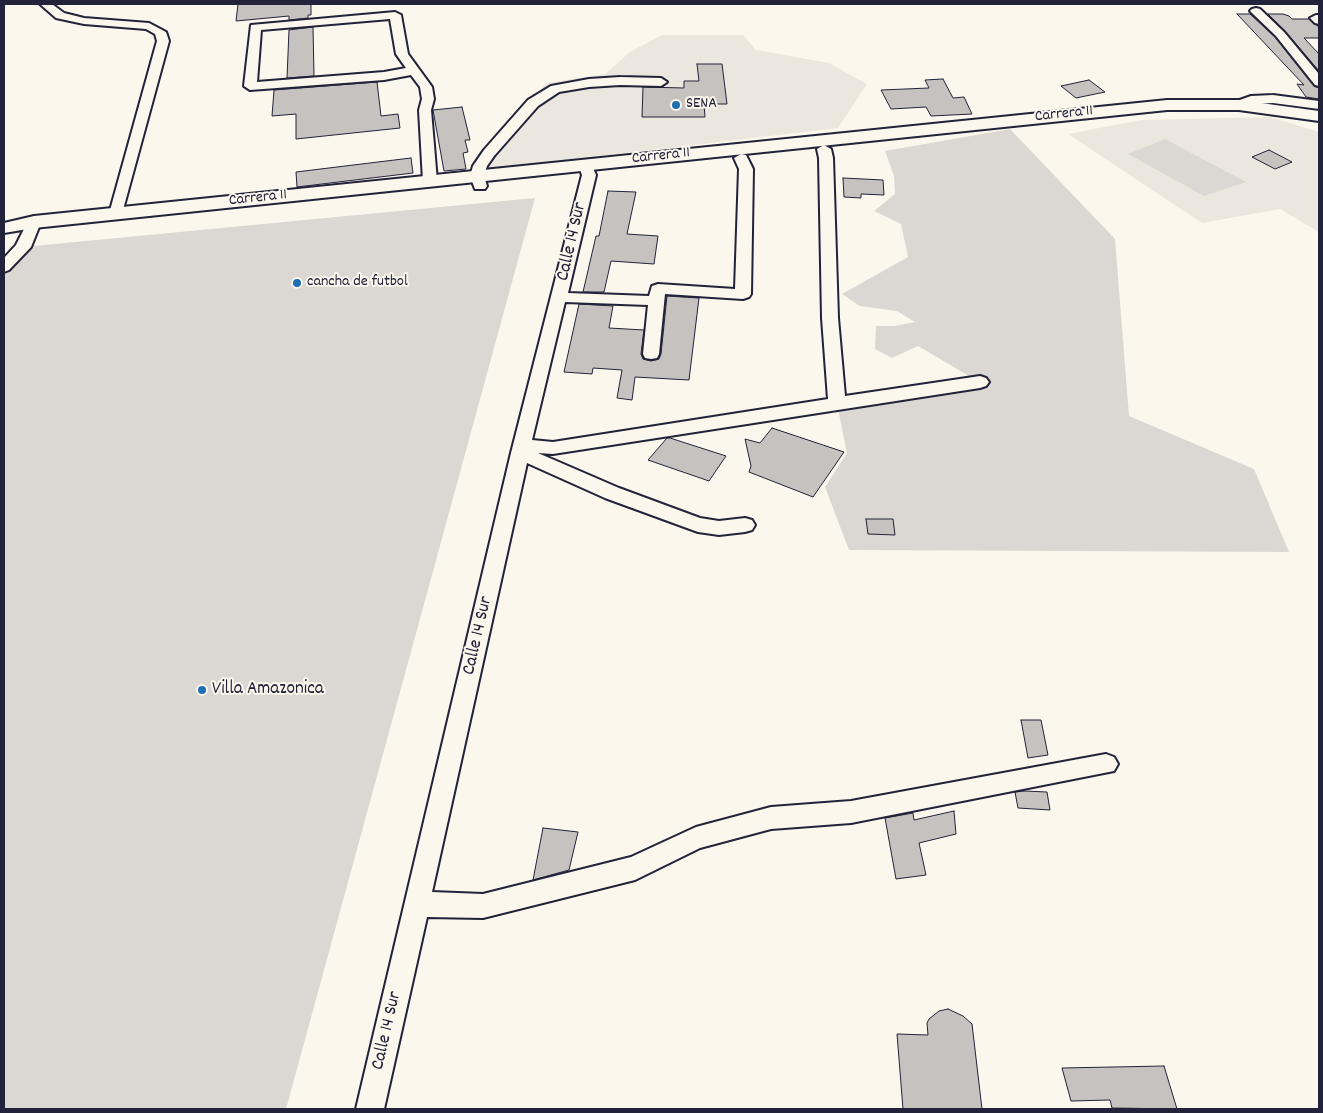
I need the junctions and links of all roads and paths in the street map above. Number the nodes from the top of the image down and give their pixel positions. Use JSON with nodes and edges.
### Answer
{"nodes":[{"id":1,"x":46,"y":4,"type":"edge"},
{"id":2,"x":1256,"y":11,"type":"dead end"},
{"id":3,"x":1313,"y":65,"type":"edge"},
{"id":4,"x":413,"y":71,"type":"junction"},
{"id":5,"x":661,"y":82,"type":"dead end"},
{"id":6,"x":1319,"y":82,"type":"edge"},
{"id":7,"x":1319,"y":104,"type":"edge"},
{"id":8,"x":1239,"y":105,"type":"junction"},
{"id":9,"x":1319,"y":116,"type":"edge"},
{"id":10,"x":1319,"y":122,"type":"edge"},
{"id":11,"x":824,"y":149,"type":"junction"},
{"id":12,"x":741,"y":158,"type":"junction"},
{"id":13,"x":587,"y":170,"type":"junction"},
{"id":14,"x":430,"y":181,"type":"junction"},
{"id":15,"x":479,"y":181,"type":"junction"},
{"id":16,"x":116,"y":214,"type":"junction"},
{"id":17,"x":32,"y":227,"type":"junction"},
{"id":18,"x":4,"y":228,"type":"edge"},
{"id":19,"x":4,"y":233,"type":"edge"},
{"id":20,"x":4,"y":267,"type":"edge"},
{"id":21,"x":658,"y":292,"type":"junction"},
{"id":22,"x":560,"y":297,"type":"junction"},
{"id":23,"x":651,"y":354,"type":"dead end"},
{"id":24,"x":980,"y":382,"type":"dead end"},
{"id":25,"x":837,"y":404,"type":"junction"},
{"id":26,"x":521,"y":450,"type":"junction"},
{"id":27,"x":746,"y":525,"type":"dead end"},
{"id":28,"x":1106,"y":764,"type":"dead end"},
{"id":29,"x":418,"y":904,"type":"junction"},
{"id":30,"x":370,"y":1109,"type":"edge"}],
"edges":[{"from":1,"to":16,"type":"street"},
{"from":2,"to":3,"type":"street"},
{"from":3,"to":6,"type":"street"},
{"from":4,"to":4,"type":"street"},
{"from":4,"to":14,"type":"street"},
{"from":5,"to":15,"type":"street"},
{"from":7,"to":8,"type":"street"},
{"from":8,"to":9,"type":"main road","name":"Carrera 11"},
{"from":8,"to":13,"type":"main road","name":"Carrera 11"},
{"from":10,"to":11,"type":"main road","name":"Carrera 11"},
{"from":11,"to":12,"type":"main road","name":"Carrera 11"},
{"from":11,"to":25,"type":"street"},
{"from":12,"to":13,"type":"main road","name":"Carrera 11"},
{"from":12,"to":21,"type":"street"},
{"from":13,"to":15,"type":"main road","name":"Carrera 11"},
{"from":13,"to":22,"type":"street","name":"Calle 14 Sur"},
{"from":14,"to":15,"type":"main road","name":"Carrera 11"},
{"from":14,"to":16,"type":"main road","name":"Carrera 11"},
{"from":15,"to":17,"type":"main road","name":"Carrera 11"},
{"from":16,"to":17,"type":"main road","name":"Carrera 11"},
{"from":17,"to":18,"type":"main road","name":"Carrera 11"},
{"from":17,"to":19,"type":"main road","name":"Carrera 11"},
{"from":17,"to":20,"type":"street"},
{"from":21,"to":22,"type":"street"},
{"from":21,"to":23,"type":"street"},
{"from":22,"to":26,"type":"street","name":"Calle 14 Sur"},
{"from":24,"to":25,"type":"street"},
{"from":25,"to":26,"type":"street"},
{"from":26,"to":27,"type":"street"},
{"from":26,"to":29,"type":"street","name":"Calle 14 Sur"},
{"from":28,"to":29,"type":"street"},
{"from":29,"to":30,"type":"street","name":"Calle 14 Sur"}]}
